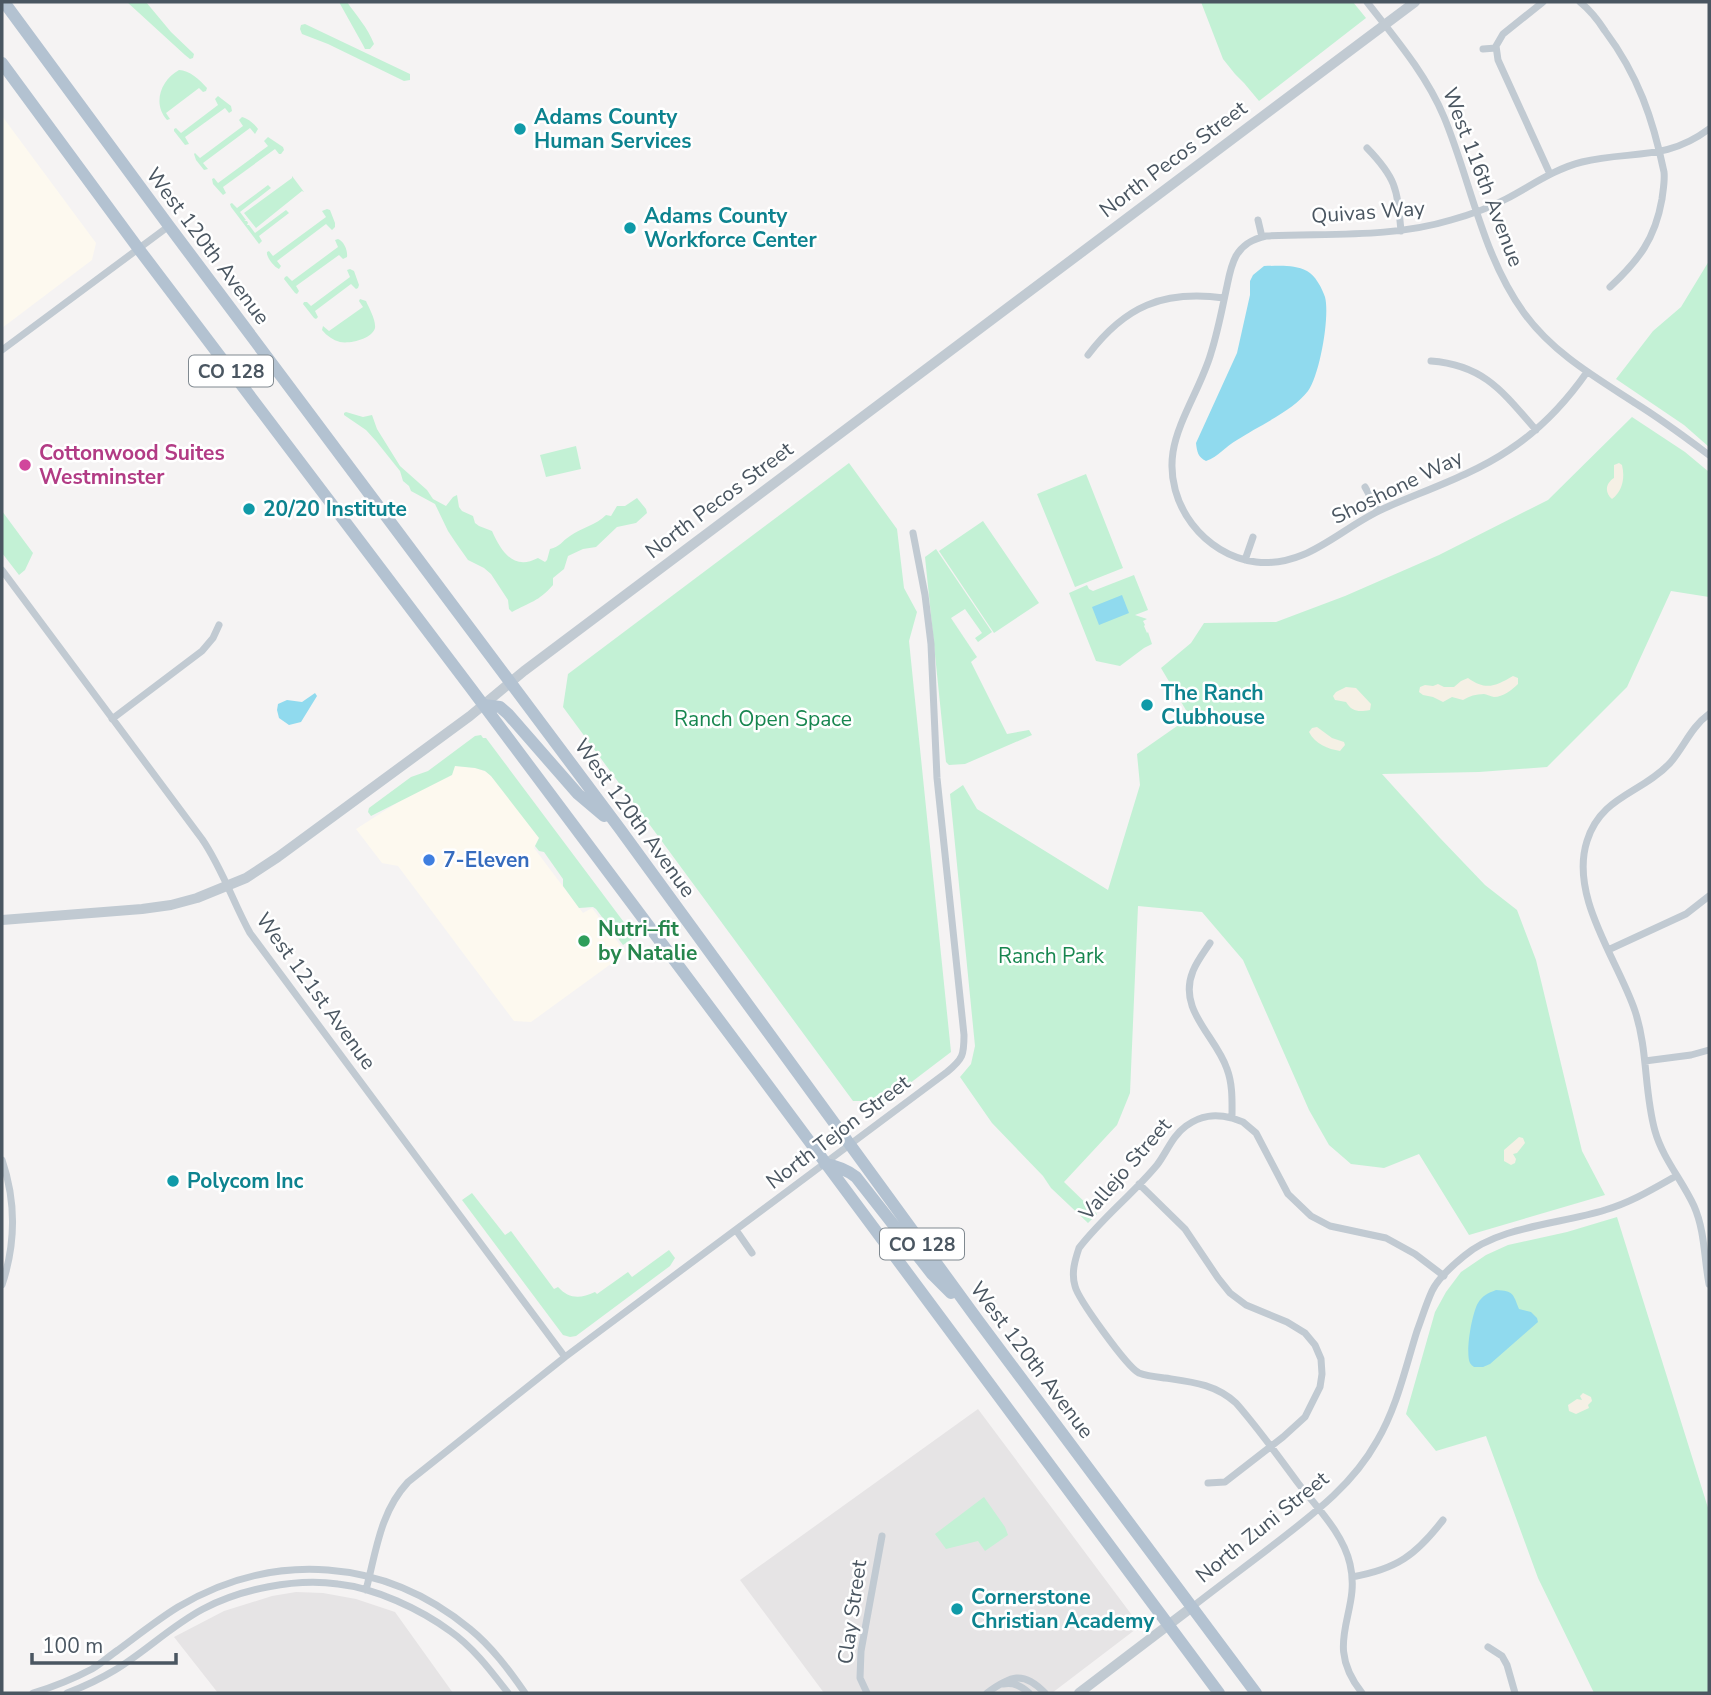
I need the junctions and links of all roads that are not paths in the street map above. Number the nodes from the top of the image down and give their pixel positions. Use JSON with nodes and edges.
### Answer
{"nodes":[{"id":1,"x":4,"y":2,"type":"edge"},
{"id":2,"x":1367,"y":2,"type":"edge"},
{"id":3,"x":1415,"y":2,"type":"edge"},
{"id":4,"x":1544,"y":2,"type":"edge"},
{"id":5,"x":1580,"y":2,"type":"edge"},
{"id":6,"x":1385,"y":24,"type":"junction"},
{"id":7,"x":1483,"y":48,"type":"dead end"},
{"id":8,"x":1496,"y":48,"type":"junction"},
{"id":9,"x":2,"y":63,"type":"edge"},
{"id":10,"x":1709,"y":129,"type":"edge"},
{"id":11,"x":1367,"y":148,"type":"dead end"},
{"id":12,"x":1660,"y":153,"type":"junction"},
{"id":13,"x":1550,"y":174,"type":"junction"},
{"id":14,"x":1477,"y":211,"type":"junction"},
{"id":15,"x":1258,"y":220,"type":"dead end"},
{"id":16,"x":169,"y":226,"type":"junction"},
{"id":17,"x":1401,"y":231,"type":"junction"},
{"id":18,"x":1262,"y":237,"type":"junction"},
{"id":19,"x":138,"y":248,"type":"junction"},
{"id":20,"x":1610,"y":287,"type":"dead end"},
{"id":21,"x":1224,"y":298,"type":"junction"},
{"id":22,"x":2,"y":350,"type":"edge"},
{"id":23,"x":1088,"y":355,"type":"dead end"},
{"id":24,"x":1431,"y":361,"type":"dead end"},
{"id":25,"x":1587,"y":372,"type":"junction"},
{"id":26,"x":1536,"y":430,"type":"junction"},
{"id":27,"x":1709,"y":455,"type":"edge"},
{"id":28,"x":1365,"y":487,"type":"dead end"},
{"id":29,"x":1378,"y":511,"type":"junction"},
{"id":30,"x":913,"y":533,"type":"dead end"},
{"id":31,"x":1253,"y":537,"type":"dead end"},
{"id":32,"x":1245,"y":560,"type":"junction"},
{"id":33,"x":2,"y":570,"type":"edge"},
{"id":34,"x":219,"y":625,"type":"dead end"},
{"id":35,"x":510,"y":682,"type":"junction"},
{"id":36,"x":484,"y":705,"type":"junction"},
{"id":37,"x":1709,"y":714,"type":"edge"},
{"id":38,"x":113,"y":719,"type":"junction"},
{"id":39,"x":620,"y":829,"type":"junction"},
{"id":40,"x":228,"y":886,"type":"junction"},
{"id":41,"x":1709,"y":896,"type":"edge"},
{"id":42,"x":2,"y":920,"type":"edge"},
{"id":43,"x":1210,"y":943,"type":"dead end"},
{"id":44,"x":1608,"y":950,"type":"junction"},
{"id":45,"x":1709,"y":1050,"type":"edge"},
{"id":46,"x":1645,"y":1060,"type":"junction"},
{"id":47,"x":1232,"y":1118,"type":"junction"},
{"id":48,"x":850,"y":1146,"type":"junction"},
{"id":49,"x":2,"y":1160,"type":"edge"},
{"id":50,"x":825,"y":1164,"type":"junction"},
{"id":51,"x":1676,"y":1176,"type":"junction"},
{"id":52,"x":1139,"y":1184,"type":"junction"},
{"id":53,"x":736,"y":1230,"type":"junction"},
{"id":54,"x":752,"y":1253,"type":"dead end"},
{"id":55,"x":1444,"y":1276,"type":"junction"},
{"id":56,"x":2,"y":1284,"type":"edge"},
{"id":57,"x":1709,"y":1284,"type":"edge"},
{"id":58,"x":977,"y":1319,"type":"junction"},
{"id":59,"x":565,"y":1357,"type":"junction"},
{"id":60,"x":1271,"y":1447,"type":"junction"},
{"id":61,"x":1208,"y":1483,"type":"dead end"},
{"id":62,"x":1319,"y":1510,"type":"junction"},
{"id":63,"x":1443,"y":1520,"type":"dead end"},
{"id":64,"x":882,"y":1536,"type":"dead end"},
{"id":65,"x":369,"y":1576,"type":"junction"},
{"id":66,"x":1352,"y":1577,"type":"junction"},
{"id":67,"x":366,"y":1590,"type":"junction"},
{"id":68,"x":1192,"y":1607,"type":"junction"},
{"id":69,"x":1168,"y":1625,"type":"junction"},
{"id":70,"x":1488,"y":1647,"type":"dead end"},
{"id":71,"x":999,"y":1684,"type":"junction"},
{"id":72,"x":33,"y":1693,"type":"edge"},
{"id":73,"x":67,"y":1693,"type":"edge"},
{"id":74,"x":508,"y":1693,"type":"edge"},
{"id":75,"x":525,"y":1693,"type":"edge"},
{"id":76,"x":867,"y":1693,"type":"edge"},
{"id":77,"x":987,"y":1693,"type":"edge"},
{"id":78,"x":1028,"y":1693,"type":"edge"},
{"id":79,"x":1045,"y":1693,"type":"edge"},
{"id":80,"x":1079,"y":1693,"type":"edge"},
{"id":81,"x":1219,"y":1693,"type":"edge"},
{"id":82,"x":1256,"y":1693,"type":"edge"},
{"id":83,"x":1362,"y":1693,"type":"edge"},
{"id":84,"x":1515,"y":1693,"type":"edge"}],
"edges":[{"from":1,"to":16,"type":"main road","name":"West 120th Avenue","number":"CO 128"},
{"from":2,"to":6,"type":"street","name":"West 116th Avenue"},
{"from":3,"to":6,"type":"street","name":"North Pecos Street"},
{"from":4,"to":8,"type":"street"},
{"from":5,"to":12,"type":"street"},
{"from":6,"to":14,"type":"street","name":"West 116th Avenue"},
{"from":6,"to":35,"type":"street","name":"North Pecos Street"},
{"from":7,"to":8,"type":"street"},
{"from":8,"to":13,"type":"street"},
{"from":9,"to":19,"type":"main road","number":"CO 128"},
{"from":10,"to":12,"type":"street","name":"Quivas Way"},
{"from":11,"to":17,"type":"street"},
{"from":12,"to":13,"type":"street","name":"Quivas Way"},
{"from":12,"to":20,"type":"street"},
{"from":13,"to":14,"type":"street","name":"Quivas Way"},
{"from":14,"to":17,"type":"street","name":"Quivas Way"},
{"from":14,"to":25,"type":"street","name":"West 116th Avenue"},
{"from":15,"to":18,"type":"street"},
{"from":16,"to":19,"type":"street"},
{"from":16,"to":35,"type":"main road","name":"West 120th Avenue","number":"CO 128"},
{"from":17,"to":18,"type":"street","name":"Quivas Way"},
{"from":18,"to":21,"type":"street"},
{"from":19,"to":22,"type":"street"},
{"from":19,"to":36,"type":"main road","number":"CO 128"},
{"from":21,"to":23,"type":"street"},
{"from":21,"to":32,"type":"street","name":"Shoshone Way"},
{"from":24,"to":26,"type":"street"},
{"from":25,"to":26,"type":"street","name":"Shoshone Way"},
{"from":25,"to":27,"type":"street","name":"West 116th Avenue"},
{"from":26,"to":29,"type":"street","name":"Shoshone Way"},
{"from":28,"to":29,"type":"street"},
{"from":29,"to":32,"type":"street","name":"Shoshone Way"},
{"from":30,"to":48,"type":"street","name":"North Tejon Street"},
{"from":31,"to":32,"type":"street"},
{"from":33,"to":38,"type":"street","name":"West 121st Avenue"},
{"from":34,"to":38,"type":"street"},
{"from":35,"to":36,"type":"street","name":"North Pecos Street"},
{"from":35,"to":39,"type":"main road","name":"West 120th Avenue","number":"CO 128"},
{"from":36,"to":39,"type":"main road"},
{"from":36,"to":40,"type":"street","name":"North Pecos Street"},
{"from":36,"to":50,"type":"main road","number":"CO 128"},
{"from":37,"to":44,"type":"street"},
{"from":38,"to":40,"type":"street","name":"West 121st Avenue"},
{"from":39,"to":48,"type":"main road","name":"West 120th Avenue","number":"CO 128"},
{"from":40,"to":42,"type":"street","name":"North Pecos Street"},
{"from":40,"to":59,"type":"street","name":"West 121st Avenue"},
{"from":41,"to":44,"type":"street"},
{"from":43,"to":47,"type":"street"},
{"from":44,"to":46,"type":"street"},
{"from":45,"to":46,"type":"street"},
{"from":46,"to":51,"type":"street"},
{"from":47,"to":52,"type":"street","name":"Vallejo Street"},
{"from":47,"to":55,"type":"street"},
{"from":48,"to":50,"type":"street","name":"North Tejon Street"},
{"from":48,"to":58,"type":"main road","name":"West 120th Avenue","number":"CO 128"},
{"from":49,"to":56,"type":"street"},
{"from":50,"to":53,"type":"street","name":"North Tejon Street"},
{"from":50,"to":58,"type":"main road"},
{"from":50,"to":69,"type":"main road","number":"CO 128"},
{"from":51,"to":55,"type":"street","name":"North Zuni Street"},
{"from":51,"to":57,"type":"street"},
{"from":52,"to":60,"type":"street"},
{"from":52,"to":60,"type":"street","name":"Vallejo Street"},
{"from":53,"to":54,"type":"street"},
{"from":53,"to":59,"type":"street","name":"North Tejon Street"},
{"from":55,"to":62,"type":"street","name":"North Zuni Street"},
{"from":58,"to":68,"type":"main road","name":"West 120th Avenue","number":"CO 128"},
{"from":59,"to":65,"type":"street","name":"North Tejon Street"},
{"from":60,"to":61,"type":"street"},
{"from":60,"to":62,"type":"street"},
{"from":62,"to":66,"type":"street"},
{"from":62,"to":68,"type":"street","name":"North Zuni Street"},
{"from":63,"to":66,"type":"street"},
{"from":64,"to":76,"type":"street","name":"Clay Street"},
{"from":65,"to":67,"type":"street","name":"North Tejon Street"},
{"from":65,"to":72,"type":"street"},
{"from":65,"to":75,"type":"street"},
{"from":66,"to":83,"type":"street"},
{"from":67,"to":73,"type":"street"},
{"from":67,"to":74,"type":"street"},
{"from":68,"to":69,"type":"street","name":"North Zuni Street"},
{"from":68,"to":82,"type":"main road","name":"West 120th Avenue","number":"CO 128"},
{"from":69,"to":80,"type":"street","name":"North Zuni Street"},
{"from":69,"to":81,"type":"main road","number":"CO 128"},
{"from":70,"to":84,"type":"street"},
{"from":71,"to":77,"type":"street"},
{"from":71,"to":78,"type":"street"},
{"from":71,"to":79,"type":"street"}]}
